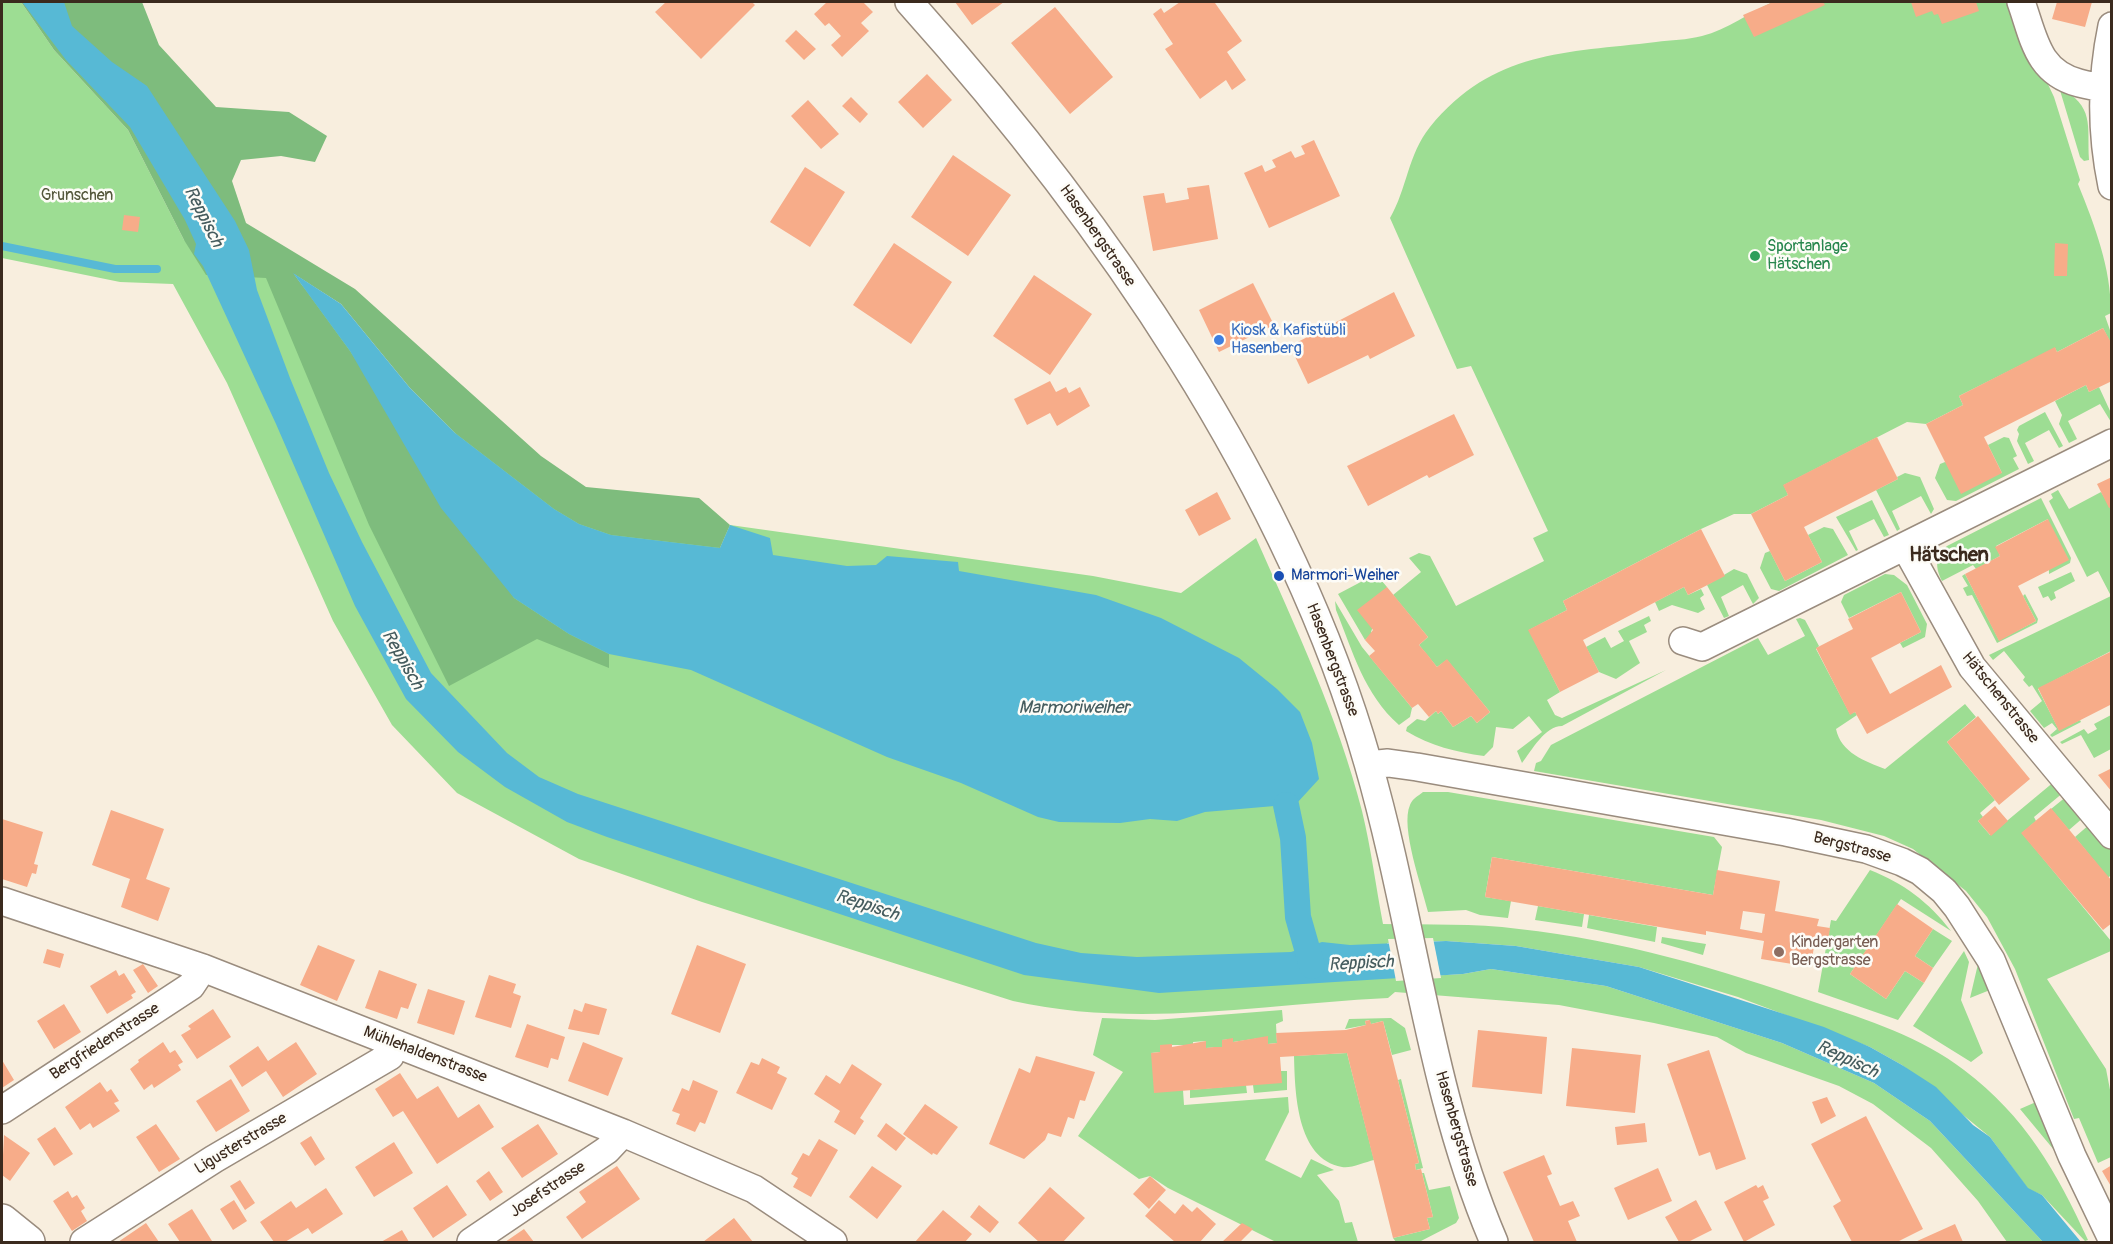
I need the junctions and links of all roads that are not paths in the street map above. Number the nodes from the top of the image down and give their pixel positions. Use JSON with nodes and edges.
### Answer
{"nodes":[{"id":1,"x":909,"y":2,"type":"edge"},
{"id":2,"x":2021,"y":2,"type":"edge"},
{"id":3,"x":2112,"y":26,"type":"edge"},
{"id":4,"x":2108,"y":87,"type":"edge"},
{"id":5,"x":2112,"y":186,"type":"edge"},
{"id":6,"x":2112,"y":443,"type":"edge"},
{"id":7,"x":1906,"y":548,"type":"junction"},
{"id":8,"x":1683,"y":641,"type":"dead end"},
{"id":9,"x":1369,"y":765,"type":"junction"},
{"id":10,"x":2112,"y":835,"type":"edge"},
{"id":11,"x":2,"y":901,"type":"edge"},
{"id":12,"x":203,"y":968,"type":"junction"},
{"id":13,"x":394,"y":1044,"type":"junction"},
{"id":14,"x":2,"y":1110,"type":"edge"},
{"id":15,"x":623,"y":1133,"type":"junction"},
{"id":16,"x":2,"y":1221,"type":"edge"},
{"id":17,"x":2112,"y":1239,"type":"edge"},
{"id":18,"x":28,"y":1242,"type":"edge"},
{"id":19,"x":84,"y":1242,"type":"edge"},
{"id":20,"x":471,"y":1242,"type":"edge"},
{"id":21,"x":833,"y":1242,"type":"edge"},
{"id":22,"x":1494,"y":1242,"type":"edge"}],
"edges":[{"from":1,"to":9,"type":"street","name":"Hasenbergstrasse"},
{"from":2,"to":4,"type":"street"},
{"from":3,"to":4,"type":"street"},
{"from":4,"to":5,"type":"street"},
{"from":6,"to":7,"type":"street"},
{"from":7,"to":8,"type":"street"},
{"from":7,"to":10,"type":"street","name":"Hätschenstrasse"},
{"from":9,"to":17,"type":"street","name":"Bergstrasse"},
{"from":9,"to":22,"type":"street","name":"Hasenbergstrasse"},
{"from":11,"to":12,"type":"street","name":"Mühlehaldenstrasse"},
{"from":12,"to":13,"type":"street","name":"Mühlehaldenstrasse"},
{"from":12,"to":14,"type":"street","name":"Bergfriedenstrasse"},
{"from":13,"to":15,"type":"street","name":"Mühlehaldenstrasse"},
{"from":13,"to":19,"type":"street","name":"Ligusterstrasse"},
{"from":15,"to":20,"type":"street","name":"Josefstrasse"},
{"from":15,"to":21,"type":"street","name":"Mühlehaldenstrasse"},
{"from":16,"to":18,"type":"main road"}]}
